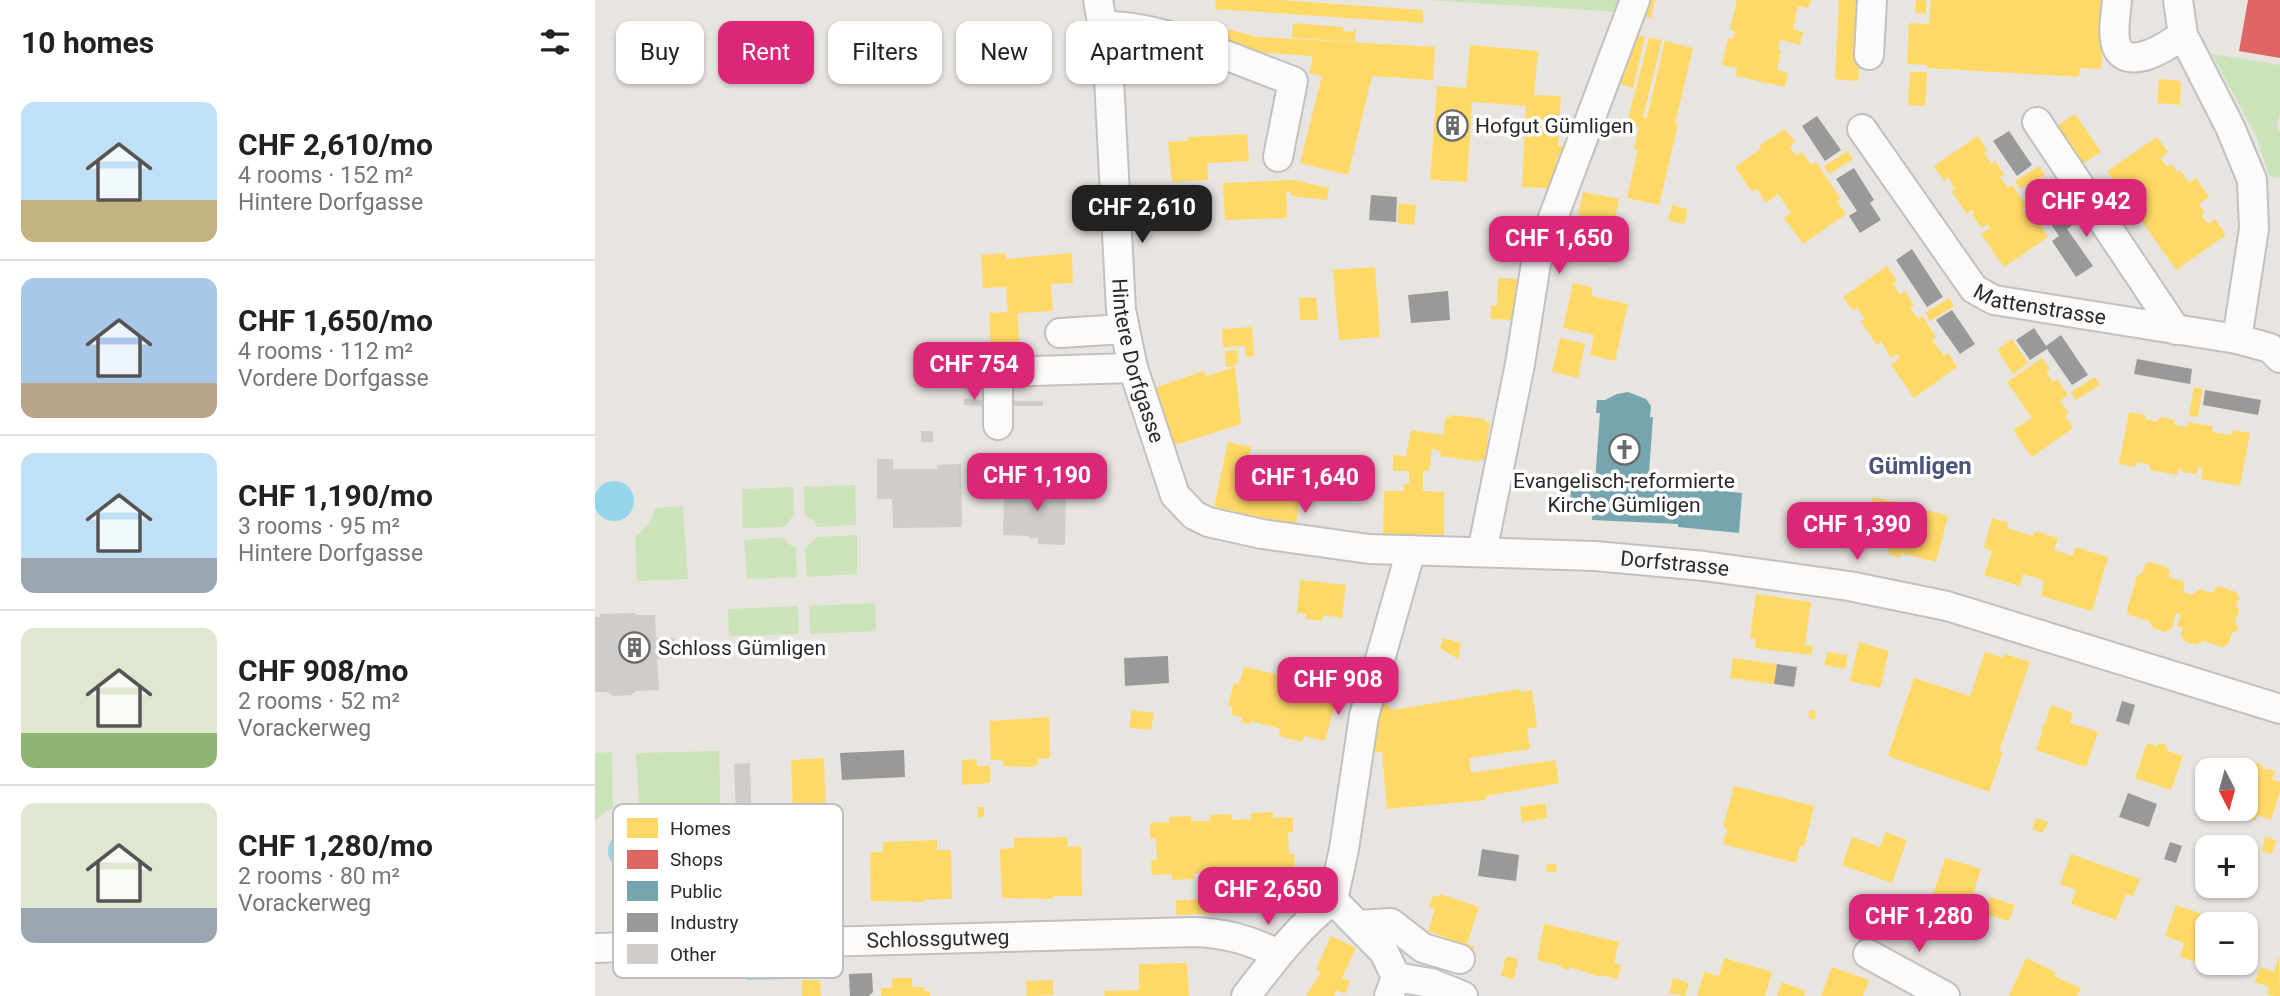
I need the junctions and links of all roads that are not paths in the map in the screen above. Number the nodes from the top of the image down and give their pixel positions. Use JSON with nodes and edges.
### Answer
{"nodes":[{"id":1,"x":1635,"y":0,"type":"edge"},
{"id":2,"x":1872,"y":0,"type":"edge"},
{"id":3,"x":2117,"y":0,"type":"edge"},
{"id":4,"x":2178,"y":0,"type":"edge"},
{"id":5,"x":1100,"y":13,"type":"edge"},
{"id":6,"x":2183,"y":35,"type":"junction"},
{"id":7,"x":1869,"y":55,"type":"dead end"},
{"id":8,"x":2037,"y":122,"type":"dead end"},
{"id":9,"x":1862,"y":129,"type":"dead end"},
{"id":10,"x":1278,"y":157,"type":"dead end"},
{"id":11,"x":1124,"y":329,"type":"junction"},
{"id":12,"x":2176,"y":330,"type":"junction"},
{"id":13,"x":1060,"y":333,"type":"dead end"},
{"id":14,"x":2237,"y":340,"type":"junction"},
{"id":15,"x":2280,"y":358,"type":"edge"},
{"id":16,"x":1133,"y":368,"type":"junction"},
{"id":17,"x":998,"y":425,"type":"dead end"},
{"id":18,"x":1185,"y":505,"type":"joint"},
{"id":19,"x":1411,"y":550,"type":"junction"},
{"id":20,"x":1482,"y":552,"type":"junction"},
{"id":21,"x":2280,"y":709,"type":"edge"},
{"id":22,"x":1333,"y":900,"type":"junction"},
{"id":23,"x":1358,"y":925,"type":"junction"},
{"id":24,"x":843,"y":941,"type":"edge"},
{"id":25,"x":595,"y":948,"type":"edge"},
{"id":26,"x":613,"y":948,"type":"edge"},
{"id":27,"x":1278,"y":954,"type":"junction"},
{"id":28,"x":1868,"y":954,"type":"dead end"},
{"id":29,"x":1460,"y":959,"type":"dead end"},
{"id":30,"x":1392,"y":986,"type":"edge"},
{"id":31,"x":1246,"y":996,"type":"edge"},
{"id":32,"x":1463,"y":996,"type":"edge"},
{"id":33,"x":1945,"y":996,"type":"edge"}],
"edges":[{"from":1,"to":20,"type":"street"},
{"from":2,"to":7,"type":"street"},
{"from":3,"to":6,"type":"street"},
{"from":4,"to":6,"type":"street"},
{"from":5,"to":10,"type":"street"},
{"from":5,"to":11,"type":"street","name":"Hintere Dorfgasse"},
{"from":6,"to":14,"type":"street"},
{"from":8,"to":12,"type":"street"},
{"from":9,"to":12,"type":"street","name":"Mattenstrasse"},
{"from":11,"to":13,"type":"street"},
{"from":11,"to":16,"type":"street","name":"Hintere Dorfgasse"},
{"from":12,"to":14,"type":"street","name":"Mattenstrasse"},
{"from":14,"to":15,"type":"street","name":"Mattenstrasse"},
{"from":16,"to":17,"type":"street"},
{"from":16,"to":18,"type":"street","name":"Hintere Dorfgasse"},
{"from":18,"to":19,"type":"street","name":"Dorfstrasse"},
{"from":19,"to":20,"type":"street","name":"Dorfstrasse"},
{"from":19,"to":22,"type":"street"},
{"from":20,"to":21,"type":"street","name":"Dorfstrasse"},
{"from":22,"to":23,"type":"street"},
{"from":22,"to":27,"type":"street"},
{"from":23,"to":29,"type":"street"},
{"from":23,"to":30,"type":"street"},
{"from":24,"to":27,"type":"street","name":"Schlossgutweg"},
{"from":25,"to":26,"type":"street","name":"Schlossgutweg"},
{"from":27,"to":31,"type":"street"},
{"from":28,"to":33,"type":"street"},
{"from":30,"to":32,"type":"street"}]}
